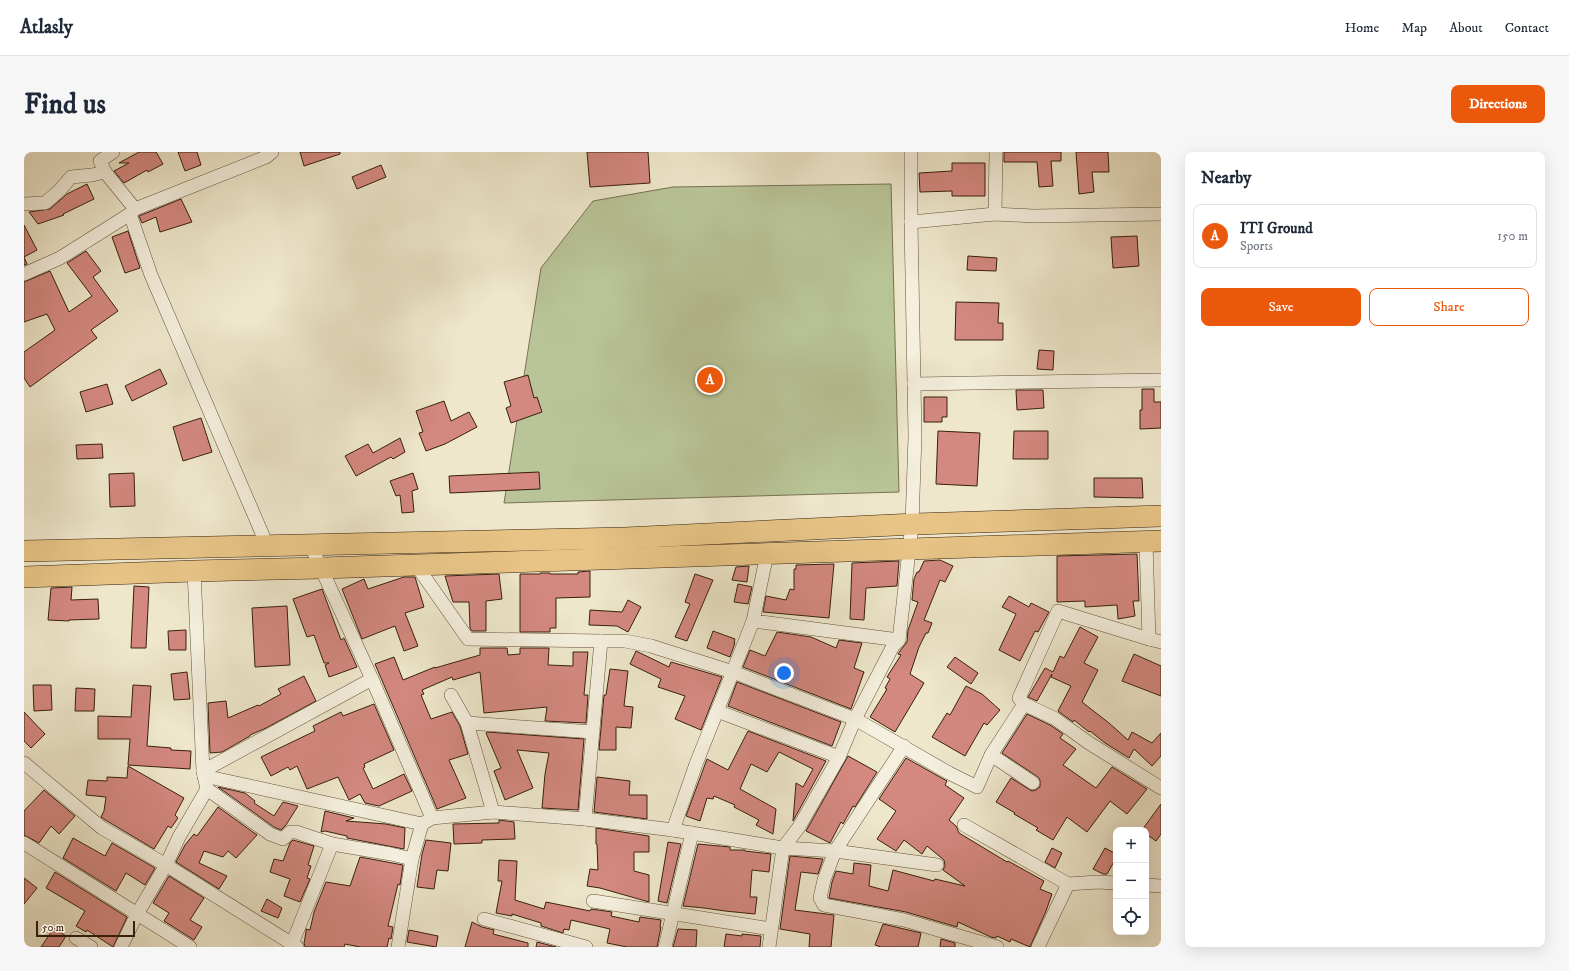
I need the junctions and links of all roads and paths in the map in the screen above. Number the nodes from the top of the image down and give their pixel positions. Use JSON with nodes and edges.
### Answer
{"nodes":[{"id":1,"x":113,"y":152,"type":"edge"},
{"id":2,"x":272,"y":152,"type":"edge"},
{"id":3,"x":911,"y":152,"type":"edge"},
{"id":4,"x":996,"y":152,"type":"edge"},
{"id":5,"x":100,"y":162,"type":"edge"},
{"id":6,"x":24,"y":204,"type":"edge"},
{"id":7,"x":132,"y":211,"type":"junction"},
{"id":8,"x":994,"y":214,"type":"junction"},
{"id":9,"x":1161,"y":214,"type":"edge"},
{"id":10,"x":911,"y":222,"type":"junction"},
{"id":11,"x":24,"y":274,"type":"edge"},
{"id":12,"x":1161,"y":380,"type":"edge"},
{"id":13,"x":914,"y":384,"type":"junction"},
{"id":14,"x":1161,"y":516,"type":"edge"},
{"id":15,"x":912,"y":524,"type":"junction"},
{"id":16,"x":1154,"y":541,"type":"edge"},
{"id":17,"x":310,"y":544,"type":"junction"},
{"id":18,"x":267,"y":545,"type":"junction"},
{"id":19,"x":908,"y":549,"type":"junction"},
{"id":20,"x":24,"y":551,"type":"edge"},
{"id":21,"x":767,"y":554,"type":"junction"},
{"id":22,"x":416,"y":565,"type":"junction"},
{"id":23,"x":321,"y":568,"type":"junction"},
{"id":24,"x":194,"y":571,"type":"junction"},
{"id":25,"x":24,"y":577,"type":"edge"},
{"id":26,"x":753,"y":621,"type":"junction"},
{"id":27,"x":899,"y":640,"type":"junction"},
{"id":28,"x":1155,"y":640,"type":"edge"},
{"id":29,"x":601,"y":641,"type":"junction"},
{"id":30,"x":733,"y":672,"type":"junction"},
{"id":31,"x":372,"y":679,"type":"junction"},
{"id":32,"x":451,"y":695,"type":"dead end"},
{"id":33,"x":1024,"y":704,"type":"junction"},
{"id":34,"x":717,"y":711,"type":"junction"},
{"id":35,"x":855,"y":719,"type":"junction"},
{"id":36,"x":467,"y":723,"type":"junction"},
{"id":37,"x":593,"y":732,"type":"junction"},
{"id":38,"x":904,"y":746,"type":"junction"},
{"id":39,"x":991,"y":755,"type":"junction"},
{"id":40,"x":839,"y":757,"type":"junction"},
{"id":41,"x":24,"y":763,"type":"edge"},
{"id":42,"x":204,"y":773,"type":"junction"},
{"id":43,"x":1033,"y":783,"type":"dead end"},
{"id":44,"x":1161,"y":788,"type":"edge"},
{"id":45,"x":207,"y":789,"type":"junction"},
{"id":46,"x":493,"y":812,"type":"junction"},
{"id":47,"x":585,"y":819,"type":"junction"},
{"id":48,"x":427,"y":821,"type":"junction"},
{"id":49,"x":964,"y":825,"type":"dead end"},
{"id":50,"x":673,"y":830,"type":"junction"},
{"id":51,"x":692,"y":833,"type":"junction"},
{"id":52,"x":24,"y":843,"type":"edge"},
{"id":53,"x":332,"y":844,"type":"junction"},
{"id":54,"x":783,"y":848,"type":"junction"},
{"id":55,"x":835,"y":851,"type":"junction"},
{"id":56,"x":412,"y":858,"type":"junction"},
{"id":57,"x":166,"y":865,"type":"junction"},
{"id":58,"x":937,"y":865,"type":"dead end"},
{"id":59,"x":1113,"y":883,"type":"edge"},
{"id":60,"x":1068,"y":884,"type":"junction"},
{"id":61,"x":1149,"y":885,"type":"edge"},
{"id":62,"x":1161,"y":886,"type":"edge"},
{"id":63,"x":593,"y":901,"type":"dead end"},
{"id":64,"x":137,"y":914,"type":"junction"},
{"id":65,"x":672,"y":914,"type":"junction"},
{"id":66,"x":484,"y":920,"type":"dead end"},
{"id":67,"x":771,"y":929,"type":"junction"},
{"id":68,"x":76,"y":938,"type":"dead end"},
{"id":69,"x":294,"y":946,"type":"edge"},
{"id":70,"x":91,"y":947,"type":"edge"},
{"id":71,"x":121,"y":947,"type":"edge"},
{"id":72,"x":190,"y":947,"type":"edge"},
{"id":73,"x":398,"y":947,"type":"edge"},
{"id":74,"x":586,"y":947,"type":"edge"},
{"id":75,"x":665,"y":947,"type":"edge"},
{"id":76,"x":769,"y":947,"type":"edge"},
{"id":77,"x":997,"y":947,"type":"edge"},
{"id":78,"x":1038,"y":947,"type":"edge"}],
"edges":[{"from":1,"to":5,"type":"street"},
{"from":2,"to":7,"type":"street"},
{"from":3,"to":10,"type":"street"},
{"from":4,"to":8,"type":"street"},
{"from":5,"to":6,"type":"street"},
{"from":5,"to":7,"type":"street"},
{"from":7,"to":11,"type":"street"},
{"from":7,"to":18,"type":"street"},
{"from":8,"to":9,"type":"street"},
{"from":8,"to":10,"type":"street"},
{"from":10,"to":13,"type":"street"},
{"from":12,"to":13,"type":"street"},
{"from":13,"to":15,"type":"street"},
{"from":14,"to":15,"type":"main road"},
{"from":15,"to":17,"type":"main road"},
{"from":15,"to":19,"type":"street"},
{"from":16,"to":19,"type":"main road"},
{"from":16,"to":28,"type":"street"},
{"from":17,"to":18,"type":"main road"},
{"from":17,"to":23,"type":"street"},
{"from":18,"to":20,"type":"main road"},
{"from":19,"to":21,"type":"main road"},
{"from":19,"to":27,"type":"street"},
{"from":21,"to":22,"type":"main road"},
{"from":21,"to":26,"type":"street"},
{"from":22,"to":23,"type":"main road"},
{"from":22,"to":29,"type":"street"},
{"from":23,"to":24,"type":"main road"},
{"from":23,"to":31,"type":"street"},
{"from":24,"to":25,"type":"main road"},
{"from":24,"to":42,"type":"street"},
{"from":26,"to":27,"type":"street"},
{"from":26,"to":30,"type":"street"},
{"from":27,"to":35,"type":"street"},
{"from":28,"to":33,"type":"street"},
{"from":29,"to":30,"type":"street"},
{"from":29,"to":37,"type":"street"},
{"from":30,"to":34,"type":"street"},
{"from":30,"to":35,"type":"street"},
{"from":31,"to":42,"type":"street"},
{"from":31,"to":48,"type":"street"},
{"from":32,"to":36,"type":"street"},
{"from":33,"to":39,"type":"street"},
{"from":33,"to":44,"type":"street"},
{"from":34,"to":40,"type":"street"},
{"from":34,"to":50,"type":"street"},
{"from":35,"to":38,"type":"street"},
{"from":35,"to":40,"type":"street"},
{"from":36,"to":37,"type":"street"},
{"from":36,"to":46,"type":"street"},
{"from":37,"to":47,"type":"street"},
{"from":38,"to":39,"type":"street"},
{"from":38,"to":55,"type":"street"},
{"from":39,"to":43,"type":"street"},
{"from":40,"to":54,"type":"street"},
{"from":41,"to":57,"type":"street"},
{"from":42,"to":45,"type":"street"},
{"from":42,"to":48,"type":"street"},
{"from":45,"to":53,"type":"street"},
{"from":45,"to":57,"type":"street"},
{"from":46,"to":47,"type":"street"},
{"from":46,"to":48,"type":"street"},
{"from":47,"to":50,"type":"street"},
{"from":48,"to":56,"type":"street"},
{"from":49,"to":60,"type":"street"},
{"from":50,"to":51,"type":"street"},
{"from":51,"to":54,"type":"street"},
{"from":51,"to":65,"type":"street"},
{"from":52,"to":64,"type":"street"},
{"from":53,"to":56,"type":"street"},
{"from":53,"to":69,"type":"street"},
{"from":54,"to":55,"type":"street"},
{"from":54,"to":67,"type":"street"},
{"from":55,"to":58,"type":"street"},
{"from":55,"to":77,"type":"street"},
{"from":56,"to":73,"type":"street"},
{"from":57,"to":64,"type":"street"},
{"from":57,"to":69,"type":"street"},
{"from":59,"to":60,"type":"street"},
{"from":60,"to":78,"type":"street"},
{"from":61,"to":62,"type":"street"},
{"from":63,"to":65,"type":"street"},
{"from":64,"to":71,"type":"street"},
{"from":64,"to":72,"type":"street"},
{"from":65,"to":67,"type":"street"},
{"from":65,"to":75,"type":"street"},
{"from":66,"to":74,"type":"street"},
{"from":67,"to":76,"type":"street"},
{"from":68,"to":70,"type":"street"}]}
